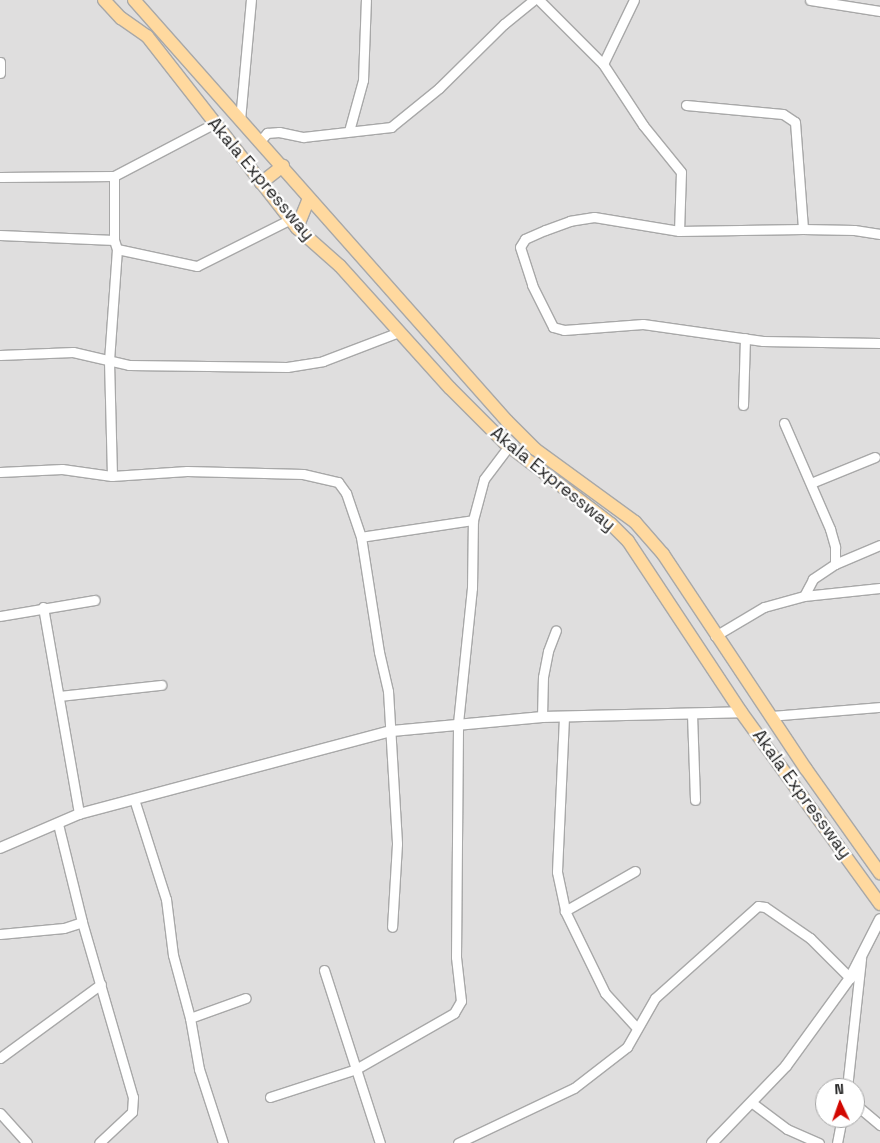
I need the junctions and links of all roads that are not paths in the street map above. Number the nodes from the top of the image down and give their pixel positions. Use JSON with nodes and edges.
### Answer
{"nodes":[{"id":1,"x":104,"y":0,"type":"edge"},
{"id":2,"x":134,"y":0,"type":"edge"},
{"id":3,"x":251,"y":0,"type":"edge"},
{"id":4,"x":366,"y":0,"type":"edge"},
{"id":5,"x":534,"y":0,"type":"edge"},
{"id":6,"x":540,"y":0,"type":"edge"},
{"id":7,"x":634,"y":0,"type":"edge"},
{"id":8,"x":810,"y":0,"type":"edge"},
{"id":9,"x":880,"y":11,"type":"edge"},
{"id":10,"x":0,"y":62,"type":"edge"},
{"id":11,"x":603,"y":64,"type":"junction"},
{"id":12,"x":0,"y":72,"type":"edge"},
{"id":13,"x":686,"y":105,"type":"dead end"},
{"id":14,"x":240,"y":120,"type":"junction"},
{"id":15,"x":213,"y":124,"type":"junction"},
{"id":16,"x":349,"y":131,"type":"junction"},
{"id":17,"x":260,"y":140,"type":"junction"},
{"id":18,"x":283,"y":166,"type":"junction"},
{"id":19,"x":114,"y":176,"type":"junction"},
{"id":20,"x":0,"y":177,"type":"edge"},
{"id":21,"x":261,"y":183,"type":"junction"},
{"id":22,"x":309,"y":198,"type":"junction"},
{"id":23,"x":294,"y":224,"type":"junction"},
{"id":24,"x":804,"y":229,"type":"junction"},
{"id":25,"x":679,"y":231,"type":"junction"},
{"id":26,"x":880,"y":234,"type":"edge"},
{"id":27,"x":0,"y":235,"type":"edge"},
{"id":28,"x":114,"y":240,"type":"junction"},
{"id":29,"x":117,"y":250,"type":"junction"},
{"id":30,"x":399,"y":332,"type":"junction"},
{"id":31,"x":745,"y":338,"type":"junction"},
{"id":32,"x":880,"y":343,"type":"edge"},
{"id":33,"x":0,"y":355,"type":"edge"},
{"id":34,"x":113,"y":361,"type":"junction"},
{"id":35,"x":743,"y":405,"type":"dead end"},
{"id":36,"x":784,"y":423,"type":"dead end"},
{"id":37,"x":508,"y":446,"type":"junction"},
{"id":38,"x":875,"y":457,"type":"dead end"},
{"id":39,"x":0,"y":472,"type":"edge"},
{"id":40,"x":112,"y":476,"type":"junction"},
{"id":41,"x":811,"y":483,"type":"junction"},
{"id":42,"x":473,"y":520,"type":"junction"},
{"id":43,"x":361,"y":537,"type":"junction"},
{"id":44,"x":880,"y":545,"type":"edge"},
{"id":45,"x":835,"y":564,"type":"junction"},
{"id":46,"x":880,"y":588,"type":"edge"},
{"id":47,"x":804,"y":596,"type":"junction"},
{"id":48,"x":95,"y":600,"type":"dead end"},
{"id":49,"x":44,"y":608,"type":"junction"},
{"id":50,"x":0,"y":616,"type":"edge"},
{"id":51,"x":556,"y":630,"type":"dead end"},
{"id":52,"x":715,"y":636,"type":"junction"},
{"id":53,"x":161,"y":685,"type":"dead end"},
{"id":54,"x":59,"y":696,"type":"junction"},
{"id":55,"x":880,"y":707,"type":"edge"},
{"id":56,"x":741,"y":712,"type":"junction"},
{"id":57,"x":692,"y":714,"type":"junction"},
{"id":58,"x":770,"y":716,"type":"junction"},
{"id":59,"x":542,"y":717,"type":"junction"},
{"id":60,"x":564,"y":717,"type":"junction"},
{"id":61,"x":458,"y":723,"type":"junction"},
{"id":62,"x":392,"y":731,"type":"junction"},
{"id":63,"x":134,"y":799,"type":"junction"},
{"id":64,"x":695,"y":800,"type":"dead end"},
{"id":65,"x":79,"y":814,"type":"junction"},
{"id":66,"x":58,"y":824,"type":"junction"},
{"id":67,"x":0,"y":848,"type":"edge"},
{"id":68,"x":635,"y":870,"type":"dead end"},
{"id":69,"x":880,"y":873,"type":"edge"},
{"id":70,"x":880,"y":904,"type":"edge"},
{"id":71,"x":565,"y":911,"type":"junction"},
{"id":72,"x":880,"y":919,"type":"edge"},
{"id":73,"x":82,"y":922,"type":"junction"},
{"id":74,"x":392,"y":927,"type":"dead end"},
{"id":75,"x":0,"y":934,"type":"edge"},
{"id":76,"x":861,"y":958,"type":"junction"},
{"id":77,"x":324,"y":970,"type":"dead end"},
{"id":78,"x":850,"y":978,"type":"junction"},
{"id":79,"x":101,"y":984,"type":"junction"},
{"id":80,"x":246,"y":998,"type":"dead end"},
{"id":81,"x":190,"y":1018,"type":"junction"},
{"id":82,"x":637,"y":1028,"type":"junction"},
{"id":83,"x":0,"y":1058,"type":"edge"},
{"id":84,"x":356,"y":1069,"type":"junction"},
{"id":85,"x":848,"y":1078,"type":"edge"},
{"id":86,"x":270,"y":1097,"type":"dead end"},
{"id":87,"x":751,"y":1102,"type":"junction"},
{"id":88,"x":865,"y":1112,"type":"edge"},
{"id":89,"x":0,"y":1114,"type":"edge"},
{"id":90,"x":880,"y":1125,"type":"edge"},
{"id":91,"x":840,"y":1128,"type":"edge"},
{"id":92,"x":24,"y":1142,"type":"edge"},
{"id":93,"x":99,"y":1143,"type":"edge"},
{"id":94,"x":223,"y":1143,"type":"edge"},
{"id":95,"x":380,"y":1143,"type":"edge"},
{"id":96,"x":458,"y":1143,"type":"edge"},
{"id":97,"x":712,"y":1143,"type":"edge"},
{"id":98,"x":819,"y":1143,"type":"edge"},
{"id":99,"x":837,"y":1143,"type":"edge"}],
"edges":[{"from":1,"to":15,"type":"main road","name":"Akala Expressway"},
{"from":2,"to":14,"type":"main road","name":"Akala Expressway"},
{"from":3,"to":14,"type":"street"},
{"from":4,"to":16,"type":"street"},
{"from":5,"to":16,"type":"street"},
{"from":6,"to":11,"type":"street"},
{"from":7,"to":11,"type":"street"},
{"from":8,"to":9,"type":"street"},
{"from":10,"to":12,"type":"street"},
{"from":11,"to":25,"type":"street"},
{"from":13,"to":24,"type":"street"},
{"from":14,"to":17,"type":"main road","name":"Akala Expressway"},
{"from":15,"to":19,"type":"street"},
{"from":15,"to":21,"type":"main road","name":"Akala Expressway"},
{"from":16,"to":17,"type":"street"},
{"from":17,"to":18,"type":"main road","name":"Akala Expressway"},
{"from":18,"to":21,"type":"main road"},
{"from":18,"to":22,"type":"main road","name":"Akala Expressway"},
{"from":19,"to":20,"type":"street"},
{"from":19,"to":28,"type":"street"},
{"from":21,"to":23,"type":"main road","name":"Akala Expressway"},
{"from":22,"to":23,"type":"main road"},
{"from":22,"to":52,"type":"main road","name":"Akala Expressway"},
{"from":23,"to":29,"type":"street"},
{"from":23,"to":30,"type":"main road","name":"Akala Expressway"},
{"from":24,"to":25,"type":"street"},
{"from":24,"to":26,"type":"street"},
{"from":25,"to":31,"type":"street"},
{"from":27,"to":28,"type":"street"},
{"from":28,"to":29,"type":"street"},
{"from":29,"to":34,"type":"street"},
{"from":30,"to":34,"type":"street"},
{"from":30,"to":37,"type":"main road","name":"Akala Expressway"},
{"from":31,"to":32,"type":"street"},
{"from":31,"to":35,"type":"street"},
{"from":33,"to":34,"type":"street"},
{"from":34,"to":40,"type":"street"},
{"from":36,"to":41,"type":"street"},
{"from":37,"to":42,"type":"street"},
{"from":37,"to":56,"type":"main road","name":"Akala Expressway"},
{"from":38,"to":41,"type":"street"},
{"from":39,"to":40,"type":"street"},
{"from":40,"to":43,"type":"street"},
{"from":41,"to":45,"type":"street"},
{"from":42,"to":43,"type":"street"},
{"from":42,"to":61,"type":"street"},
{"from":43,"to":62,"type":"street"},
{"from":44,"to":45,"type":"street"},
{"from":45,"to":47,"type":"street"},
{"from":46,"to":47,"type":"street"},
{"from":47,"to":52,"type":"street"},
{"from":48,"to":49,"type":"street"},
{"from":49,"to":50,"type":"street"},
{"from":49,"to":54,"type":"street"},
{"from":51,"to":59,"type":"street"},
{"from":52,"to":58,"type":"main road","name":"Akala Expressway"},
{"from":53,"to":54,"type":"street"},
{"from":54,"to":65,"type":"street"},
{"from":55,"to":58,"type":"street"},
{"from":56,"to":57,"type":"street"},
{"from":56,"to":70,"type":"main road","name":"Akala Expressway"},
{"from":57,"to":60,"type":"street"},
{"from":57,"to":64,"type":"street"},
{"from":58,"to":69,"type":"main road","name":"Akala Expressway"},
{"from":59,"to":60,"type":"street"},
{"from":59,"to":61,"type":"street"},
{"from":60,"to":71,"type":"street"},
{"from":61,"to":62,"type":"street"},
{"from":61,"to":84,"type":"street"},
{"from":62,"to":63,"type":"street"},
{"from":62,"to":74,"type":"street"},
{"from":63,"to":65,"type":"street"},
{"from":63,"to":81,"type":"street"},
{"from":65,"to":66,"type":"street"},
{"from":66,"to":67,"type":"street"},
{"from":66,"to":73,"type":"street"},
{"from":68,"to":71,"type":"street"},
{"from":71,"to":82,"type":"street"},
{"from":72,"to":76,"type":"street"},
{"from":73,"to":75,"type":"street"},
{"from":73,"to":79,"type":"street"},
{"from":76,"to":78,"type":"street"},
{"from":76,"to":85,"type":"street"},
{"from":77,"to":84,"type":"street"},
{"from":78,"to":82,"type":"street"},
{"from":78,"to":87,"type":"street"},
{"from":79,"to":83,"type":"street"},
{"from":79,"to":93,"type":"street"},
{"from":80,"to":81,"type":"street"},
{"from":81,"to":94,"type":"street"},
{"from":82,"to":96,"type":"street"},
{"from":84,"to":86,"type":"street"},
{"from":84,"to":95,"type":"street"},
{"from":87,"to":97,"type":"street"},
{"from":87,"to":98,"type":"street"},
{"from":88,"to":90,"type":"street"},
{"from":89,"to":92,"type":"street"},
{"from":91,"to":99,"type":"street"}]}
